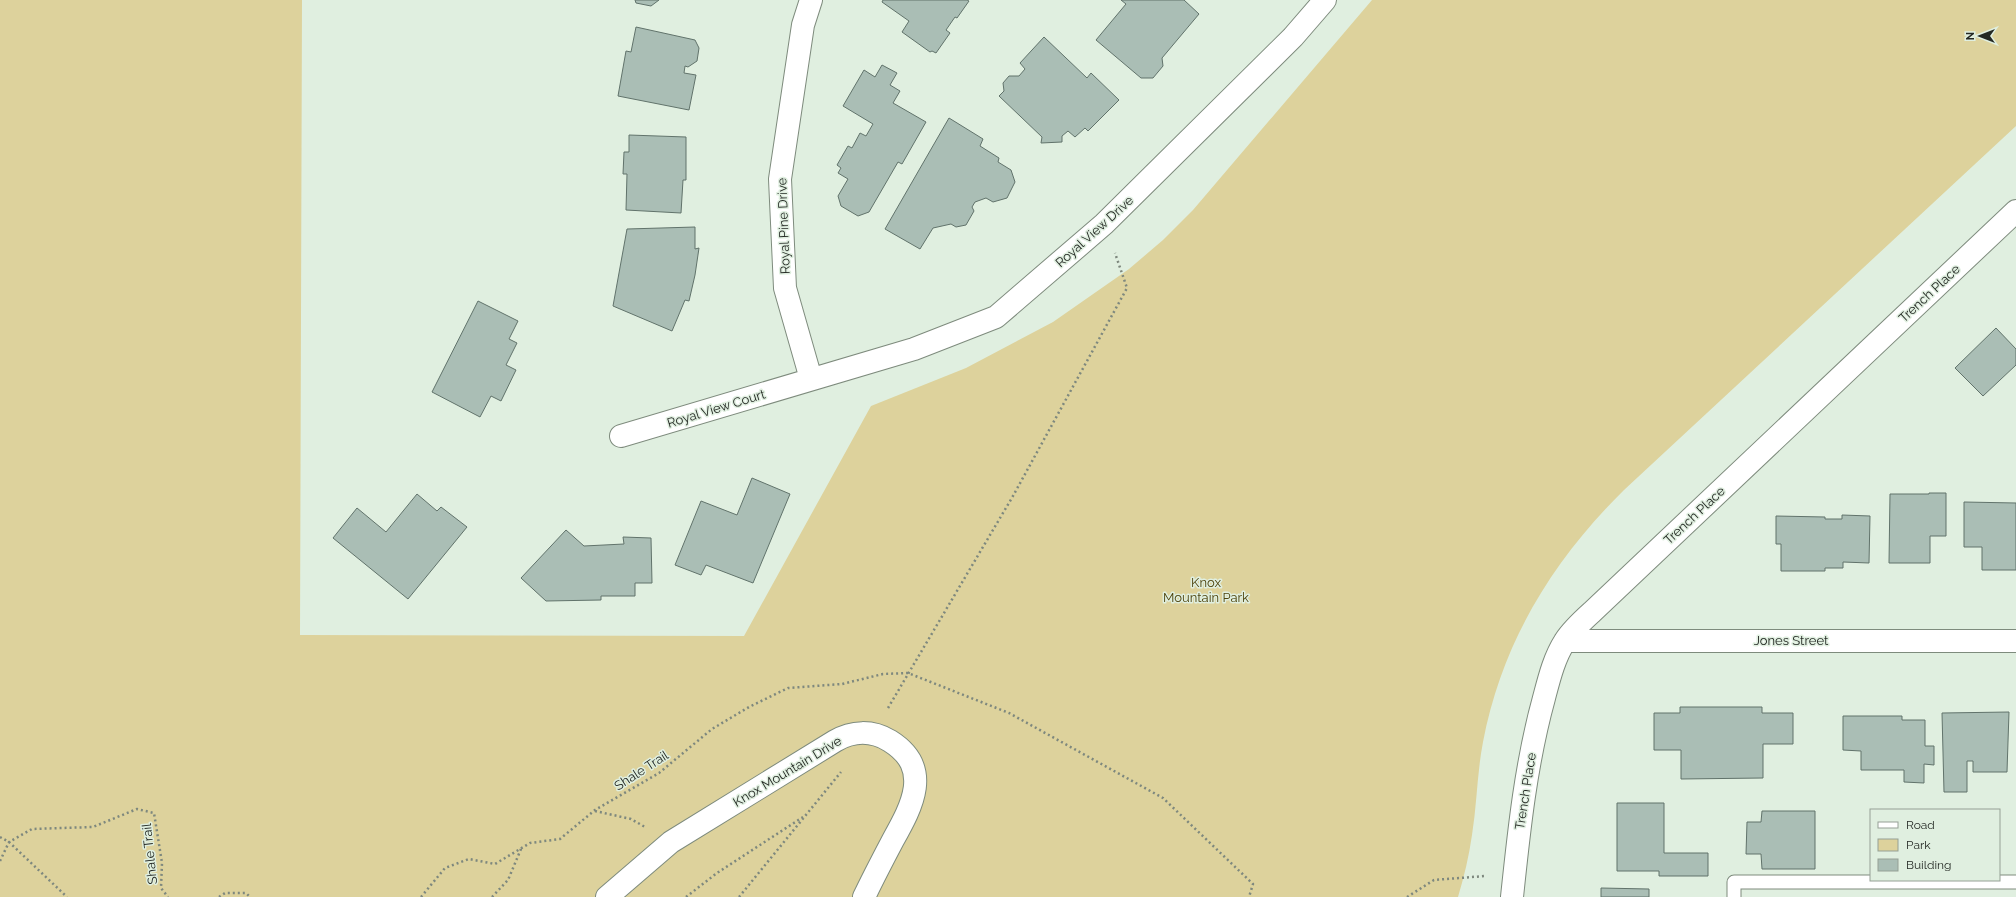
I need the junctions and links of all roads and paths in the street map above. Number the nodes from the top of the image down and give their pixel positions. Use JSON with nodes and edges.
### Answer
{"nodes":[{"id":1,"x":811,"y":0,"type":"edge"},
{"id":2,"x":1325,"y":0,"type":"edge"},
{"id":3,"x":2016,"y":211,"type":"edge"},
{"id":4,"x":1104,"y":224,"type":"junction"},
{"id":5,"x":811,"y":379,"type":"junction"},
{"id":6,"x":621,"y":436,"type":"dead end"},
{"id":7,"x":1565,"y":641,"type":"junction"},
{"id":8,"x":2016,"y":641,"type":"edge"},
{"id":9,"x":908,"y":673,"type":"junction"},
{"id":10,"x":872,"y":734,"type":"junction"},
{"id":11,"x":844,"y":769,"type":"dead end"},
{"id":12,"x":594,"y":810,"type":"junction"},
{"id":13,"x":806,"y":816,"type":"junction"},
{"id":14,"x":0,"y":837,"type":"edge"},
{"id":15,"x":9,"y":842,"type":"junction"},
{"id":16,"x":671,"y":842,"type":"junction"},
{"id":17,"x":522,"y":848,"type":"junction"},
{"id":18,"x":0,"y":861,"type":"edge"},
{"id":19,"x":1514,"y":873,"type":"junction"},
{"id":20,"x":2016,"y":882,"type":"edge"},
{"id":21,"x":67,"y":897,"type":"edge"},
{"id":22,"x":168,"y":897,"type":"edge"},
{"id":23,"x":219,"y":897,"type":"edge"},
{"id":24,"x":250,"y":897,"type":"edge"},
{"id":25,"x":422,"y":897,"type":"edge"},
{"id":26,"x":492,"y":897,"type":"edge"},
{"id":27,"x":607,"y":897,"type":"edge"},
{"id":28,"x":686,"y":897,"type":"edge"},
{"id":29,"x":739,"y":897,"type":"edge"},
{"id":30,"x":864,"y":897,"type":"edge"},
{"id":31,"x":1250,"y":897,"type":"edge"},
{"id":32,"x":1407,"y":897,"type":"edge"},
{"id":33,"x":1512,"y":897,"type":"edge"},
{"id":34,"x":1734,"y":897,"type":"edge"}],
"edges":[{"from":1,"to":5,"type":"street","name":"Royal Pine Drive"},
{"from":2,"to":4,"type":"street","name":"Royal View Drive"},
{"from":3,"to":7,"type":"street","name":"Trench Place"},
{"from":4,"to":5,"type":"street","name":"Royal View Drive"},
{"from":4,"to":9,"type":"path"},
{"from":5,"to":6,"type":"street","name":"Royal View Court"},
{"from":7,"to":8,"type":"street","name":"Jones Street"},
{"from":7,"to":19,"type":"street","name":"Trench Place"},
{"from":9,"to":10,"type":"path"},
{"from":9,"to":12,"type":"path","name":"Shale Trail"},
{"from":9,"to":31,"type":"path"},
{"from":10,"to":16,"type":"street","name":"Knox Mountain Drive"},
{"from":10,"to":30,"type":"street","name":"Knox Mountain Drive"},
{"from":11,"to":13,"type":"path"},
{"from":12,"to":16,"type":"path"},
{"from":12,"to":17,"type":"path","name":"Shale Trail"},
{"from":13,"to":28,"type":"path"},
{"from":13,"to":29,"type":"path"},
{"from":14,"to":15,"type":"path"},
{"from":15,"to":18,"type":"path"},
{"from":15,"to":21,"type":"path"},
{"from":15,"to":22,"type":"path","name":"Shale Trail"},
{"from":16,"to":27,"type":"street","name":"Knox Mountain Drive"},
{"from":17,"to":25,"type":"path","name":"Shale Trail"},
{"from":17,"to":26,"type":"path"},
{"from":19,"to":32,"type":"path"},
{"from":19,"to":33,"type":"street","name":"Trench Place"},
{"from":20,"to":34,"type":"lane"},
{"from":23,"to":24,"type":"path"}]}
